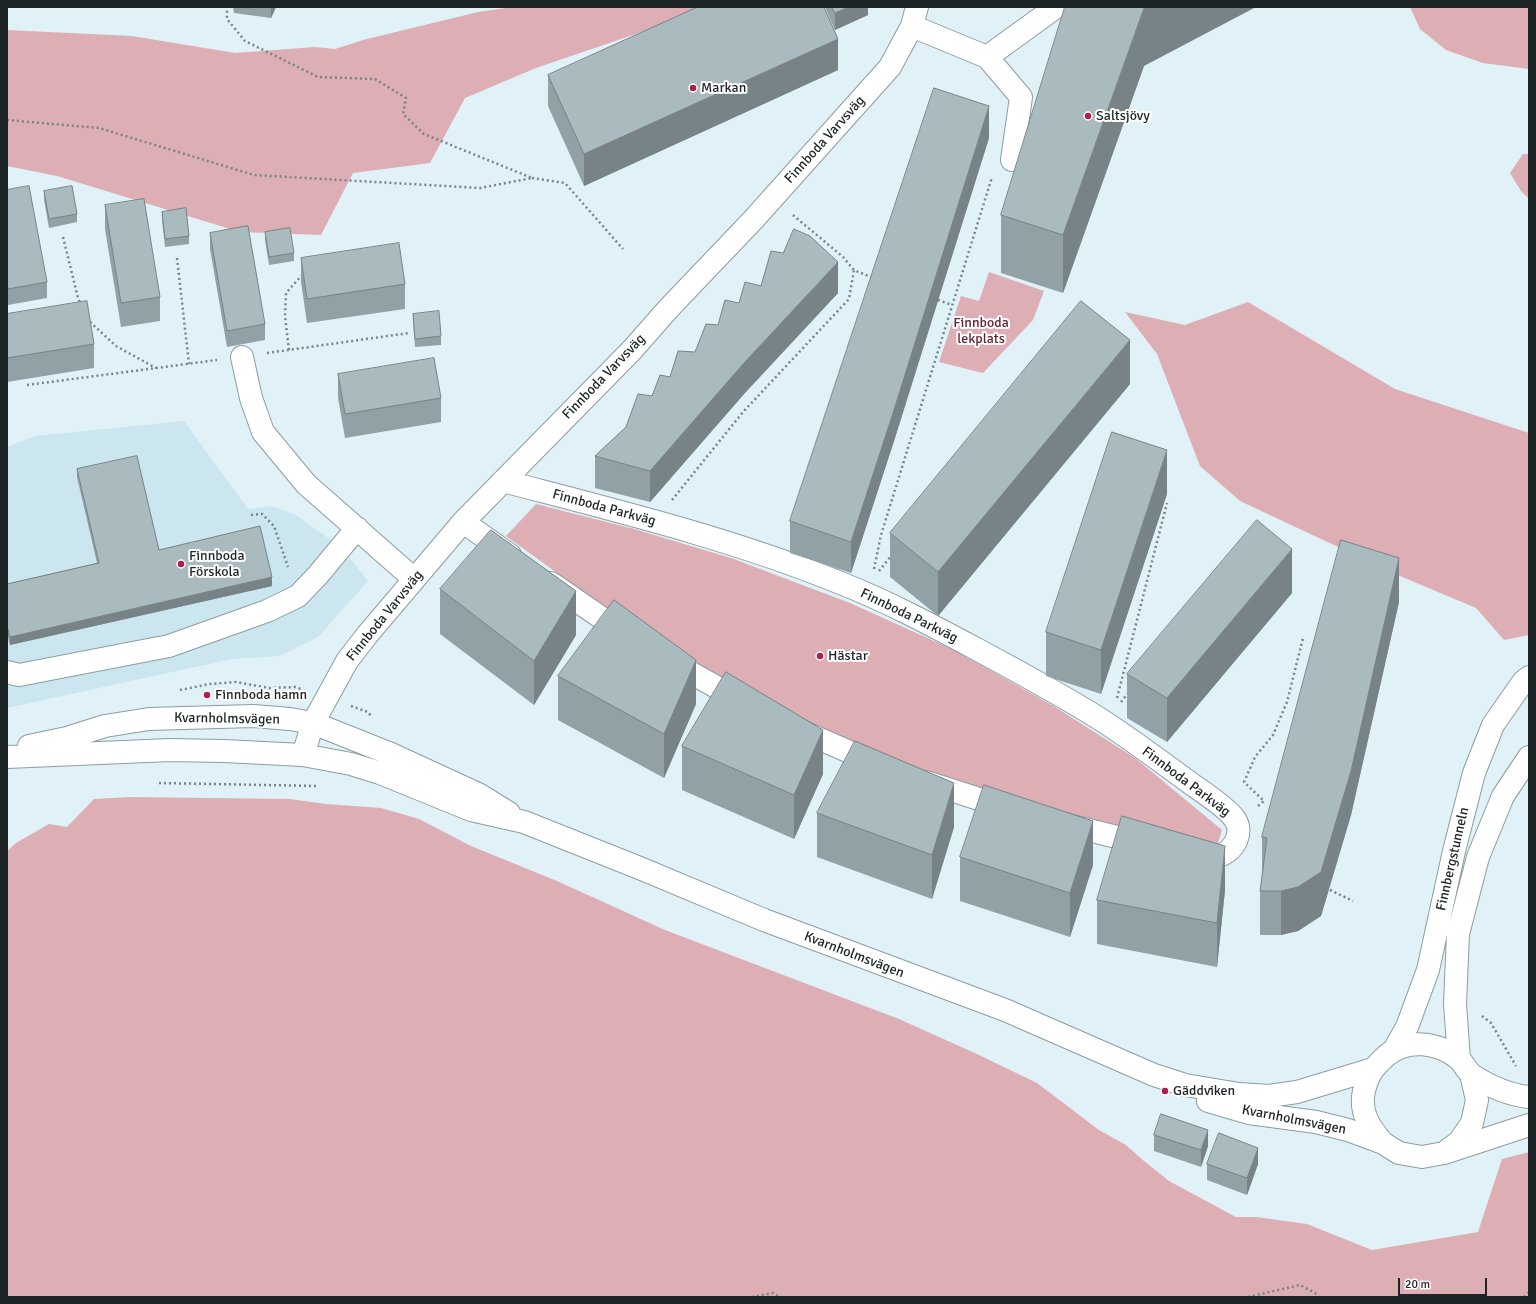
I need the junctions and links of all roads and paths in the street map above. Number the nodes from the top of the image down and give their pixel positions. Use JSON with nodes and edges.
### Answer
{"nodes":[{"id":1,"x":227,"y":7,"type":"edge"},
{"id":2,"x":1056,"y":7,"type":"edge"},
{"id":3,"x":914,"y":16,"type":"edge"},
{"id":4,"x":987,"y":57,"type":"junction"},
{"id":5,"x":7,"y":120,"type":"edge"},
{"id":6,"x":1012,"y":160,"type":"dead end"},
{"id":7,"x":993,"y":173,"type":"dead end"},
{"id":8,"x":532,"y":178,"type":"junction"},
{"id":9,"x":774,"y":199,"type":"junction"},
{"id":10,"x":63,"y":237,"type":"dead end"},
{"id":11,"x":623,"y":249,"type":"dead end"},
{"id":12,"x":177,"y":258,"type":"dead end"},
{"id":13,"x":854,"y":270,"type":"junction"},
{"id":14,"x":303,"y":273,"type":"edge"},
{"id":15,"x":874,"y":278,"type":"edge"},
{"id":16,"x":938,"y":300,"type":"edge"},
{"id":17,"x":952,"y":305,"type":"junction"},
{"id":18,"x":84,"y":312,"type":"edge"},
{"id":19,"x":88,"y":318,"type":"edge"},
{"id":20,"x":289,"y":350,"type":"dead end"},
{"id":21,"x":242,"y":357,"type":"dead end"},
{"id":22,"x":189,"y":364,"type":"dead end"},
{"id":23,"x":156,"y":368,"type":"dead end"},
{"id":24,"x":503,"y":481,"type":"junction"},
{"id":25,"x":1167,"y":503,"type":"dead end"},
{"id":26,"x":250,"y":515,"type":"dead end"},
{"id":27,"x":654,"y":521,"type":"junction"},
{"id":28,"x":463,"y":522,"type":"junction"},
{"id":29,"x":357,"y":528,"type":"junction"},
{"id":30,"x":893,"y":554,"type":"edge"},
{"id":31,"x":414,"y":579,"type":"junction"},
{"id":32,"x":867,"y":585,"type":"junction"},
{"id":33,"x":298,"y":596,"type":"junction"},
{"id":34,"x":1303,"y":638,"type":"dead end"},
{"id":35,"x":7,"y":672,"type":"edge"},
{"id":36,"x":1529,"y":677,"type":"edge"},
{"id":37,"x":177,"y":690,"type":"dead end"},
{"id":38,"x":1129,"y":692,"type":"edge"},
{"id":39,"x":327,"y":697,"type":"junction"},
{"id":40,"x":1110,"y":716,"type":"junction"},
{"id":41,"x":372,"y":718,"type":"dead end"},
{"id":42,"x":313,"y":723,"type":"junction"},
{"id":43,"x":7,"y":751,"type":"edge"},
{"id":44,"x":302,"y":756,"type":"junction"},
{"id":45,"x":7,"y":757,"type":"edge"},
{"id":46,"x":1529,"y":757,"type":"edge"},
{"id":47,"x":159,"y":783,"type":"dead end"},
{"id":48,"x":323,"y":787,"type":"dead end"},
{"id":49,"x":1024,"y":813,"type":"edge"},
{"id":50,"x":1046,"y":819,"type":"edge"},
{"id":51,"x":524,"y":822,"type":"junction"},
{"id":52,"x":1238,"y":825,"type":"junction"},
{"id":53,"x":1330,"y":890,"type":"dead end"},
{"id":54,"x":1353,"y":901,"type":"dead end"},
{"id":55,"x":1394,"y":1050,"type":"junction"},
{"id":56,"x":1465,"y":1067,"type":"junction"},
{"id":57,"x":1373,"y":1069,"type":"junction"},
{"id":58,"x":1185,"y":1085,"type":"junction"},
{"id":59,"x":1529,"y":1097,"type":"edge"},
{"id":60,"x":1529,"y":1125,"type":"edge"},
{"id":61,"x":1382,"y":1144,"type":"junction"},
{"id":62,"x":1444,"y":1153,"type":"junction"},
{"id":63,"x":1529,"y":1292,"type":"edge"},
{"id":64,"x":752,"y":1297,"type":"edge"},
{"id":65,"x":780,"y":1297,"type":"edge"},
{"id":66,"x":1248,"y":1297,"type":"edge"},
{"id":67,"x":1319,"y":1297,"type":"edge"},
{"id":68,"x":1524,"y":1297,"type":"edge"}],
"edges":[{"from":1,"to":8,"type":"path"},
{"from":2,"to":4,"type":"street"},
{"from":3,"to":4,"type":"street"},
{"from":3,"to":9,"type":"street","name":"Finnboda Varvsväg"},
{"from":4,"to":6,"type":"street"},
{"from":5,"to":8,"type":"path"},
{"from":7,"to":17,"type":"path"},
{"from":8,"to":11,"type":"path"},
{"from":9,"to":13,"type":"path"},
{"from":9,"to":24,"type":"street","name":"Finnboda Varvsväg"},
{"from":10,"to":18,"type":"path"},
{"from":12,"to":22,"type":"path"},
{"from":13,"to":15,"type":"path"},
{"from":13,"to":27,"type":"path"},
{"from":14,"to":20,"type":"path"},
{"from":16,"to":17,"type":"path"},
{"from":17,"to":32,"type":"path"},
{"from":19,"to":23,"type":"path"},
{"from":21,"to":29,"type":"street"},
{"from":24,"to":27,"type":"street","name":"Finnboda Parkväg"},
{"from":24,"to":28,"type":"street","name":"Finnboda Varvsväg"},
{"from":25,"to":40,"type":"path"},
{"from":26,"to":33,"type":"path"},
{"from":27,"to":32,"type":"street","name":"Finnboda Parkväg"},
{"from":28,"to":31,"type":"street","name":"Finnboda Varvsväg"},
{"from":28,"to":49,"type":"street"},
{"from":29,"to":31,"type":"street"},
{"from":29,"to":33,"type":"street"},
{"from":30,"to":32,"type":"path"},
{"from":31,"to":39,"type":"street","name":"Finnboda Varvsväg"},
{"from":32,"to":40,"type":"street","name":"Finnboda Parkväg"},
{"from":33,"to":35,"type":"street"},
{"from":34,"to":52,"type":"path"},
{"from":36,"to":55,"type":"street","name":"Finnbergstunneln"},
{"from":37,"to":39,"type":"path"},
{"from":38,"to":40,"type":"path"},
{"from":39,"to":41,"type":"path"},
{"from":39,"to":42,"type":"street","name":"Finnboda Varvsväg"},
{"from":40,"to":52,"type":"street","name":"Finnboda Parkväg"},
{"from":42,"to":43,"type":"street","name":"Kvarnholmsvägen"},
{"from":42,"to":44,"type":"street","name":"Finnboda Varvsväg"},
{"from":42,"to":51,"type":"street","name":"Kvarnholmsvägen"},
{"from":44,"to":45,"type":"street","name":"Kvarnholmsvägen"},
{"from":44,"to":51,"type":"street","name":"Kvarnholmsvägen"},
{"from":46,"to":56,"type":"street","name":"Finnbergstunneln"},
{"from":47,"to":48,"type":"path"},
{"from":50,"to":52,"type":"street","name":"Finnboda Parkväg"},
{"from":51,"to":58,"type":"street","name":"Kvarnholmsvägen"},
{"from":53,"to":54,"type":"path"},
{"from":55,"to":56,"type":"street","name":"Kvarnholmsvägen"},
{"from":55,"to":57,"type":"street","name":"Kvarnholmsvägen"},
{"from":56,"to":59,"type":"street","name":"Kvarnholmsvägen"},
{"from":56,"to":62,"type":"street","name":"Kvarnholmsvägen"},
{"from":57,"to":58,"type":"street","name":"Kvarnholmsvägen"},
{"from":57,"to":61,"type":"street","name":"Kvarnholmsvägen"},
{"from":58,"to":61,"type":"street","name":"Kvarnholmsvägen"},
{"from":60,"to":62,"type":"street","name":"Kvarnholmsvägen"},
{"from":61,"to":62,"type":"street","name":"Kvarnholmsvägen"},
{"from":63,"to":68,"type":"path"},
{"from":64,"to":65,"type":"path"},
{"from":66,"to":67,"type":"path"}]}
